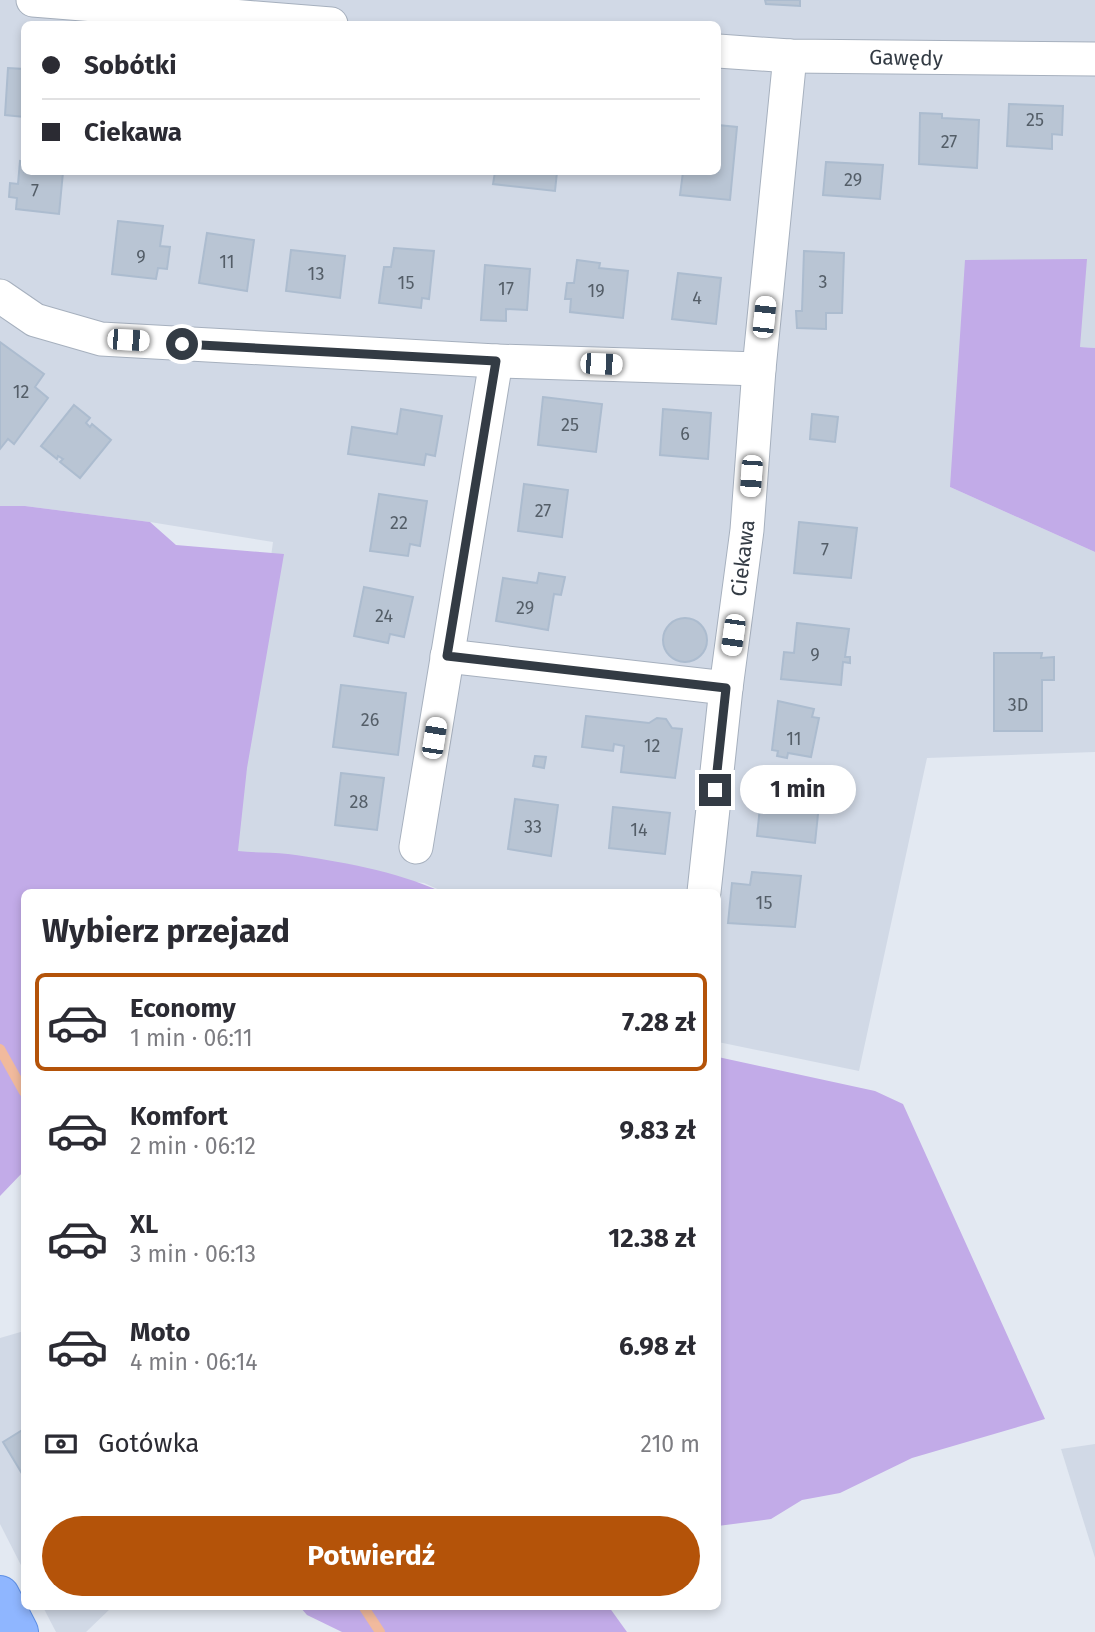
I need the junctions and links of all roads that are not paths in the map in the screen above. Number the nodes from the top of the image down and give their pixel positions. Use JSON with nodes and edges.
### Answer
{"nodes":[{"id":1,"x":33,"y":0,"type":"edge"},
{"id":2,"x":294,"y":21,"type":"edge"},
{"id":3,"x":721,"y":51,"type":"edge"},
{"id":4,"x":790,"y":56,"type":"junction"},
{"id":5,"x":1095,"y":59,"type":"edge"},
{"id":6,"x":0,"y":296,"type":"edge"},
{"id":7,"x":496,"y":361,"type":"junction"},
{"id":8,"x":759,"y":369,"type":"junction"},
{"id":9,"x":447,"y":656,"type":"junction"},
{"id":10,"x":726,"y":688,"type":"junction"},
{"id":11,"x":416,"y":847,"type":"dead end"},
{"id":12,"x":704,"y":889,"type":"edge"},
{"id":13,"x":0,"y":1595,"type":"edge"},
{"id":14,"x":19,"y":1632,"type":"edge"}],
"edges":[{"from":1,"to":2,"type":"street"},
{"from":3,"to":4,"type":"street","name":"Gawędy"},
{"from":4,"to":5,"type":"street","name":"Gawędy"},
{"from":4,"to":8,"type":"street","name":"Ciekawa"},
{"from":6,"to":7,"type":"street"},
{"from":7,"to":8,"type":"street"},
{"from":7,"to":9,"type":"street"},
{"from":8,"to":10,"type":"street","name":"Ciekawa"},
{"from":9,"to":10,"type":"street"},
{"from":9,"to":11,"type":"street"},
{"from":10,"to":12,"type":"street","name":"Ciekawa"},
{"from":13,"to":14,"type":"main road"}]}
